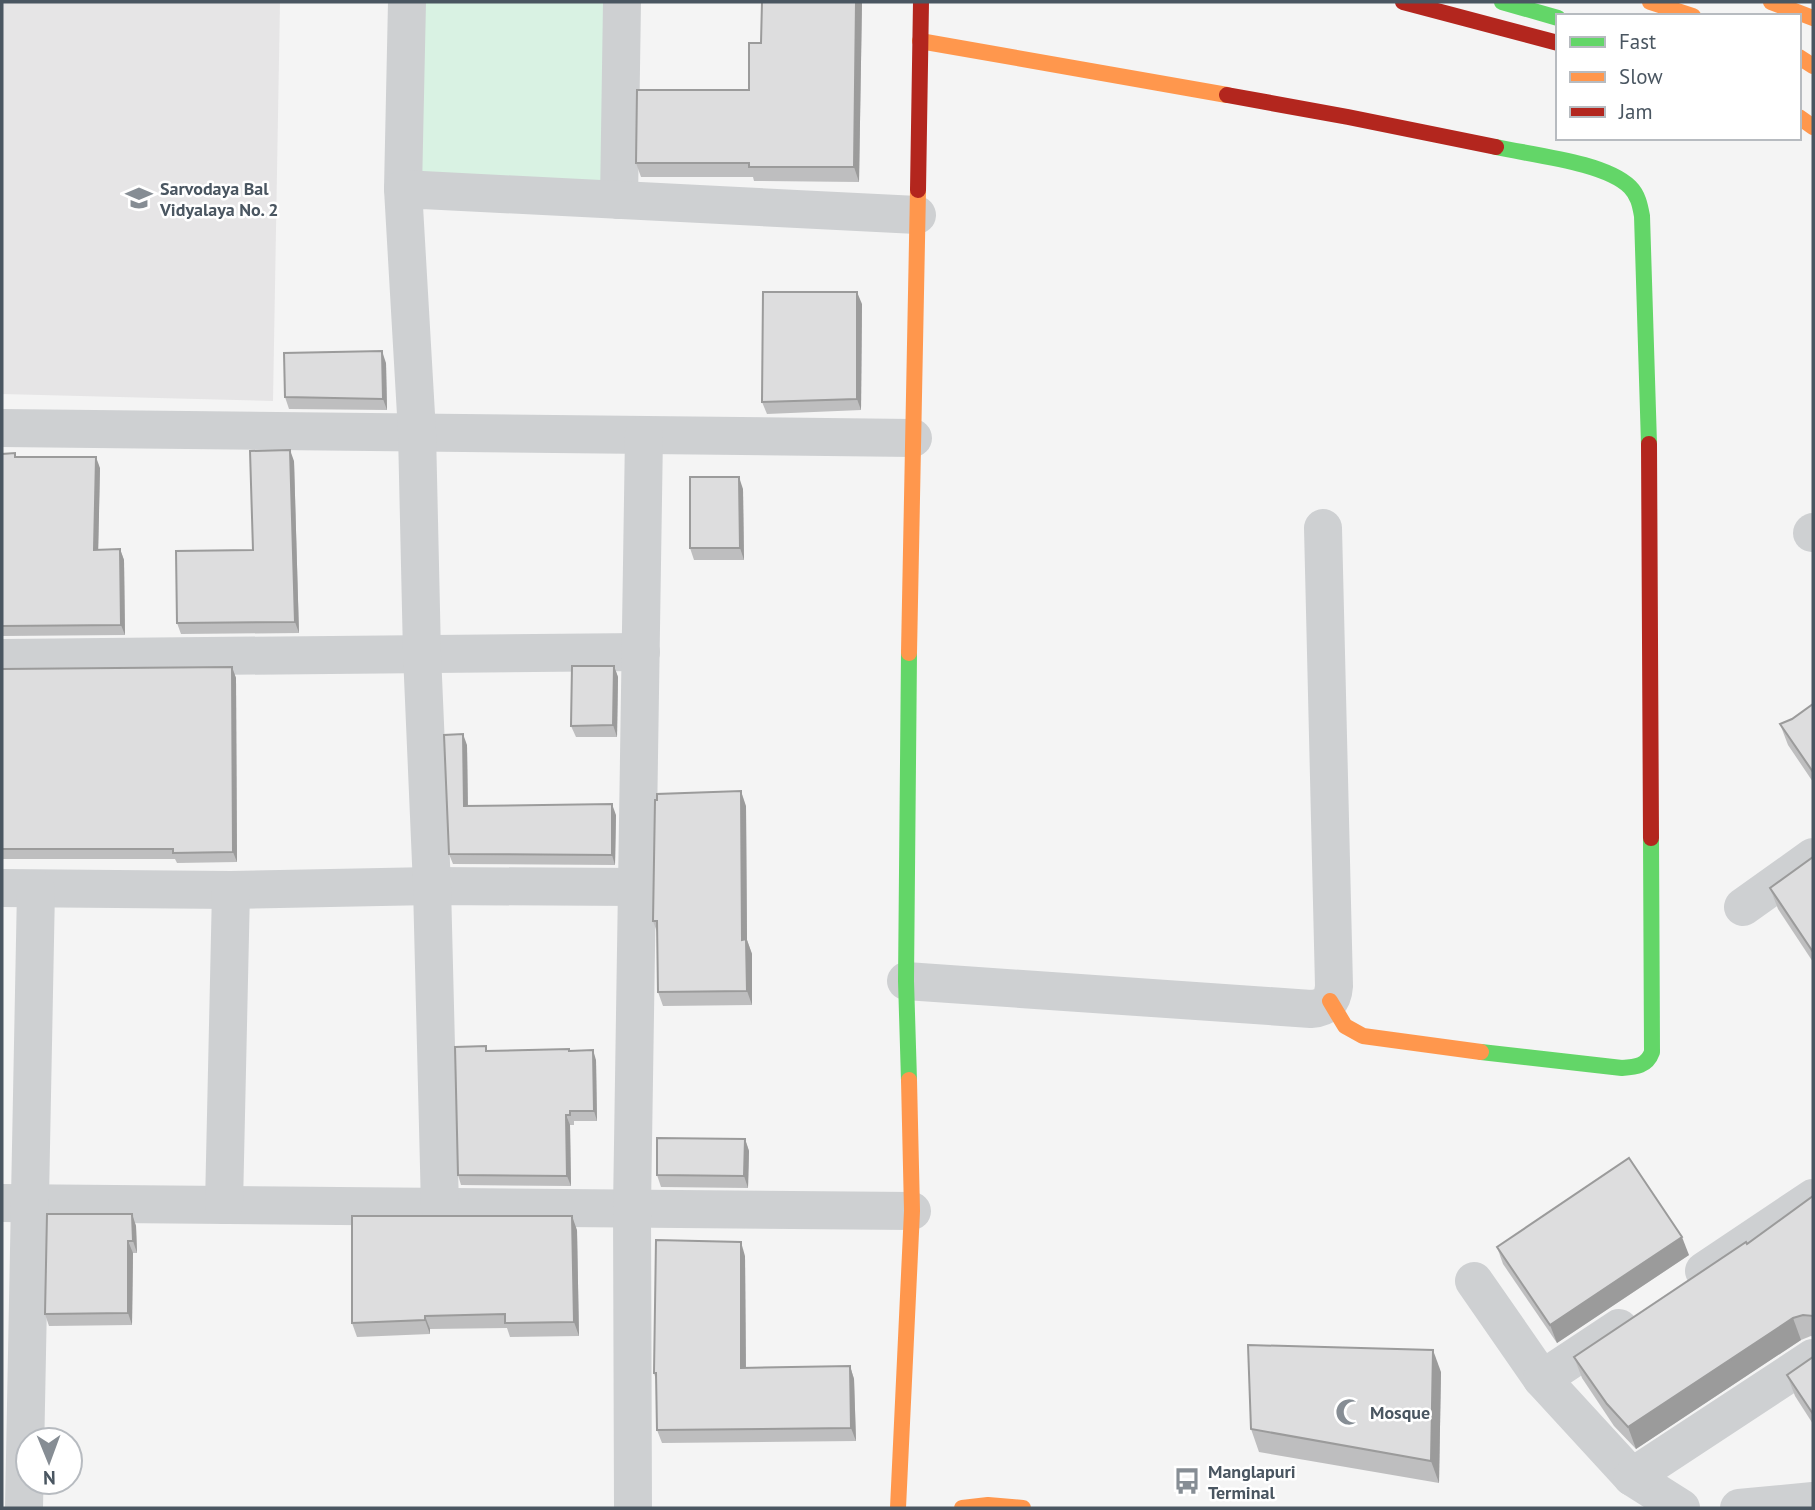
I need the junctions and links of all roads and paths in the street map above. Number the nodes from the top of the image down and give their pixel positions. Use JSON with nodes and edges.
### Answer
{"nodes":[{"id":1,"x":407,"y":2,"type":"edge"},
{"id":2,"x":622,"y":2,"type":"edge"},
{"id":3,"x":921,"y":2,"type":"edge"},
{"id":4,"x":1404,"y":2,"type":"edge"},
{"id":5,"x":1502,"y":2,"type":"edge"},
{"id":6,"x":1650,"y":2,"type":"edge"},
{"id":7,"x":1771,"y":2,"type":"edge"},
{"id":8,"x":1687,"y":14,"type":"edge"},
{"id":9,"x":1556,"y":17,"type":"edge"},
{"id":10,"x":1813,"y":18,"type":"edge"},
{"id":11,"x":920,"y":41,"type":"junction"},
{"id":12,"x":1556,"y":42,"type":"edge"},
{"id":13,"x":403,"y":189,"type":"junction"},
{"id":14,"x":619,"y":200,"type":"junction"},
{"id":15,"x":917,"y":215,"type":"junction"},
{"id":16,"x":2,"y":428,"type":"edge"},
{"id":17,"x":417,"y":432,"type":"junction"},
{"id":18,"x":645,"y":435,"type":"junction"},
{"id":19,"x":913,"y":438,"type":"junction"},
{"id":20,"x":1323,"y":528,"type":"dead end"},
{"id":21,"x":641,"y":652,"type":"junction"},
{"id":22,"x":422,"y":654,"type":"junction"},
{"id":23,"x":2,"y":658,"type":"edge"},
{"id":24,"x":1813,"y":857,"type":"edge"},
{"id":25,"x":432,"y":886,"type":"junction"},
{"id":26,"x":637,"y":887,"type":"junction"},
{"id":27,"x":19,"y":888,"type":"edge"},
{"id":28,"x":231,"y":890,"type":"junction"},
{"id":29,"x":1743,"y":907,"type":"dead end"},
{"id":30,"x":906,"y":981,"type":"junction"},
{"id":31,"x":1330,"y":1001,"type":"junction"},
{"id":32,"x":1813,"y":1198,"type":"edge"},
{"id":33,"x":16,"y":1203,"type":"edge"},
{"id":34,"x":224,"y":1205,"type":"junction"},
{"id":35,"x":440,"y":1207,"type":"junction"},
{"id":36,"x":632,"y":1208,"type":"junction"},
{"id":37,"x":912,"y":1211,"type":"junction"},
{"id":38,"x":1474,"y":1281,"type":"dead end"},
{"id":39,"x":1678,"y":1289,"type":"edge"},
{"id":40,"x":1644,"y":1311,"type":"edge"},
{"id":41,"x":1813,"y":1358,"type":"edge"},
{"id":42,"x":1542,"y":1379,"type":"junction"},
{"id":43,"x":1632,"y":1477,"type":"junction"},
{"id":44,"x":1813,"y":1501,"type":"edge"},
{"id":45,"x":24,"y":1508,"type":"edge"},
{"id":46,"x":633,"y":1508,"type":"edge"},
{"id":47,"x":898,"y":1508,"type":"edge"},
{"id":48,"x":962,"y":1508,"type":"edge"},
{"id":49,"x":1023,"y":1508,"type":"edge"},
{"id":50,"x":1681,"y":1508,"type":"edge"},
{"id":51,"x":1739,"y":1508,"type":"edge"}],
"edges":[{"from":1,"to":13,"type":"street"},
{"from":2,"to":14,"type":"street"},
{"from":3,"to":11,"type":"street"},
{"from":4,"to":12,"type":"street"},
{"from":5,"to":9,"type":"street"},
{"from":6,"to":8,"type":"street"},
{"from":7,"to":10,"type":"street"},
{"from":11,"to":15,"type":"street"},
{"from":11,"to":31,"type":"street"},
{"from":13,"to":14,"type":"street"},
{"from":13,"to":17,"type":"street"},
{"from":14,"to":15,"type":"street"},
{"from":15,"to":19,"type":"street"},
{"from":16,"to":17,"type":"street"},
{"from":17,"to":18,"type":"street"},
{"from":17,"to":22,"type":"street"},
{"from":18,"to":19,"type":"street"},
{"from":18,"to":21,"type":"street"},
{"from":19,"to":30,"type":"street"},
{"from":20,"to":31,"type":"street"},
{"from":21,"to":22,"type":"street"},
{"from":21,"to":26,"type":"street"},
{"from":22,"to":23,"type":"street"},
{"from":22,"to":25,"type":"street"},
{"from":24,"to":29,"type":"street"},
{"from":25,"to":26,"type":"street"},
{"from":25,"to":28,"type":"street"},
{"from":25,"to":35,"type":"street"},
{"from":26,"to":36,"type":"street"},
{"from":27,"to":28,"type":"street"},
{"from":27,"to":33,"type":"street"},
{"from":28,"to":34,"type":"street"},
{"from":30,"to":31,"type":"street"},
{"from":30,"to":37,"type":"street"},
{"from":32,"to":39,"type":"street"},
{"from":33,"to":34,"type":"street"},
{"from":33,"to":45,"type":"street"},
{"from":34,"to":35,"type":"street"},
{"from":35,"to":36,"type":"street"},
{"from":36,"to":37,"type":"street"},
{"from":36,"to":46,"type":"street"},
{"from":37,"to":47,"type":"street"},
{"from":38,"to":42,"type":"street"},
{"from":40,"to":42,"type":"street"},
{"from":41,"to":43,"type":"street"},
{"from":42,"to":43,"type":"street"},
{"from":43,"to":50,"type":"street"},
{"from":44,"to":51,"type":"street"},
{"from":48,"to":49,"type":"street"}]}
